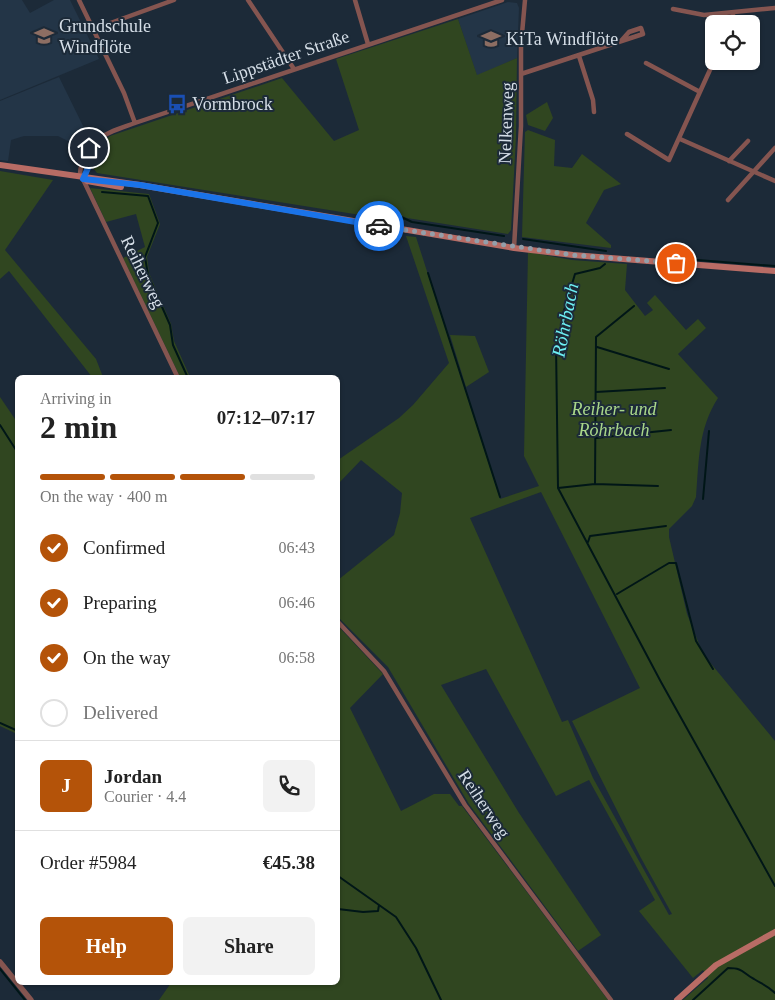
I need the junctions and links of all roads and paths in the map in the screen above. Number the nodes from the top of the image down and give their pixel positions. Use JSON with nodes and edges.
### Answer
{"nodes":[{"id":1,"x":79,"y":0,"type":"edge"},
{"id":2,"x":174,"y":0,"type":"edge"},
{"id":3,"x":248,"y":0,"type":"edge"},
{"id":4,"x":355,"y":0,"type":"edge"},
{"id":5,"x":502,"y":0,"type":"edge"},
{"id":6,"x":525,"y":0,"type":"edge"},
{"id":7,"x":775,"y":8,"type":"edge"},
{"id":8,"x":673,"y":9,"type":"dead end"},
{"id":9,"x":732,"y":14,"type":"joint"},
{"id":10,"x":94,"y":29,"type":"junction"},
{"id":11,"x":621,"y":41,"type":"dead end"},
{"id":12,"x":368,"y":44,"type":"junction"},
{"id":13,"x":579,"y":56,"type":"junction"},
{"id":14,"x":646,"y":63,"type":"dead end"},
{"id":15,"x":294,"y":69,"type":"junction"},
{"id":16,"x":710,"y":70,"type":"edge"},
{"id":17,"x":521,"y":74,"type":"junction"},
{"id":18,"x":700,"y":92,"type":"junction"},
{"id":19,"x":594,"y":112,"type":"dead end"},
{"id":20,"x":135,"y":123,"type":"junction"},
{"id":21,"x":626,"y":134,"type":"dead end"},
{"id":22,"x":680,"y":139,"type":"junction"},
{"id":23,"x":748,"y":142,"type":"dead end"},
{"id":24,"x":775,"y":148,"type":"edge"},
{"id":25,"x":729,"y":161,"type":"junction"},
{"id":26,"x":0,"y":166,"type":"edge"},
{"id":27,"x":754,"y":172,"type":"junction"},
{"id":28,"x":83,"y":179,"type":"junction"},
{"id":29,"x":775,"y":181,"type":"edge"},
{"id":30,"x":728,"y":200,"type":"dead end"},
{"id":31,"x":514,"y":248,"type":"junction"},
{"id":32,"x":775,"y":271,"type":"edge"},
{"id":33,"x":177,"y":375,"type":"edge"},
{"id":34,"x":340,"y":624,"type":"edge"},
{"id":35,"x":775,"y":932,"type":"edge"},
{"id":36,"x":0,"y":962,"type":"edge"},
{"id":37,"x":15,"y":981,"type":"edge"},
{"id":38,"x":18,"y":985,"type":"edge"},
{"id":39,"x":30,"y":1000,"type":"edge"},
{"id":40,"x":611,"y":1000,"type":"edge"},
{"id":41,"x":677,"y":1000,"type":"edge"}],
"edges":[{"from":1,"to":10,"type":"street"},
{"from":2,"to":10,"type":"street"},
{"from":3,"to":15,"type":"street"},
{"from":4,"to":12,"type":"street"},
{"from":5,"to":12,"type":"street","name":"Lippstädter Straße"},
{"from":6,"to":17,"type":"street","name":"Nelkenweg"},
{"from":7,"to":9,"type":"street"},
{"from":8,"to":9,"type":"street"},
{"from":10,"to":20,"type":"street"},
{"from":11,"to":13,"type":"street"},
{"from":12,"to":15,"type":"street","name":"Lippstädter Straße"},
{"from":13,"to":17,"type":"street"},
{"from":13,"to":19,"type":"street"},
{"from":14,"to":18,"type":"street"},
{"from":15,"to":20,"type":"street","name":"Lippstädter Straße"},
{"from":16,"to":18,"type":"street"},
{"from":17,"to":31,"type":"street","name":"Nelkenweg"},
{"from":18,"to":22,"type":"street"},
{"from":20,"to":28,"type":"street","name":"Lippstädter Straße"},
{"from":21,"to":22,"type":"street"},
{"from":22,"to":25,"type":"street"},
{"from":23,"to":25,"type":"street"},
{"from":24,"to":27,"type":"street"},
{"from":25,"to":27,"type":"street"},
{"from":26,"to":28,"type":"main road"},
{"from":27,"to":29,"type":"street"},
{"from":27,"to":30,"type":"street"},
{"from":28,"to":31,"type":"main road"},
{"from":28,"to":33,"type":"street","name":"Reiherweg"},
{"from":31,"to":32,"type":"main road"},
{"from":34,"to":40,"type":"street","name":"Reiherweg"},
{"from":35,"to":41,"type":"main road"},
{"from":36,"to":37,"type":"street"},
{"from":38,"to":39,"type":"street"}]}
